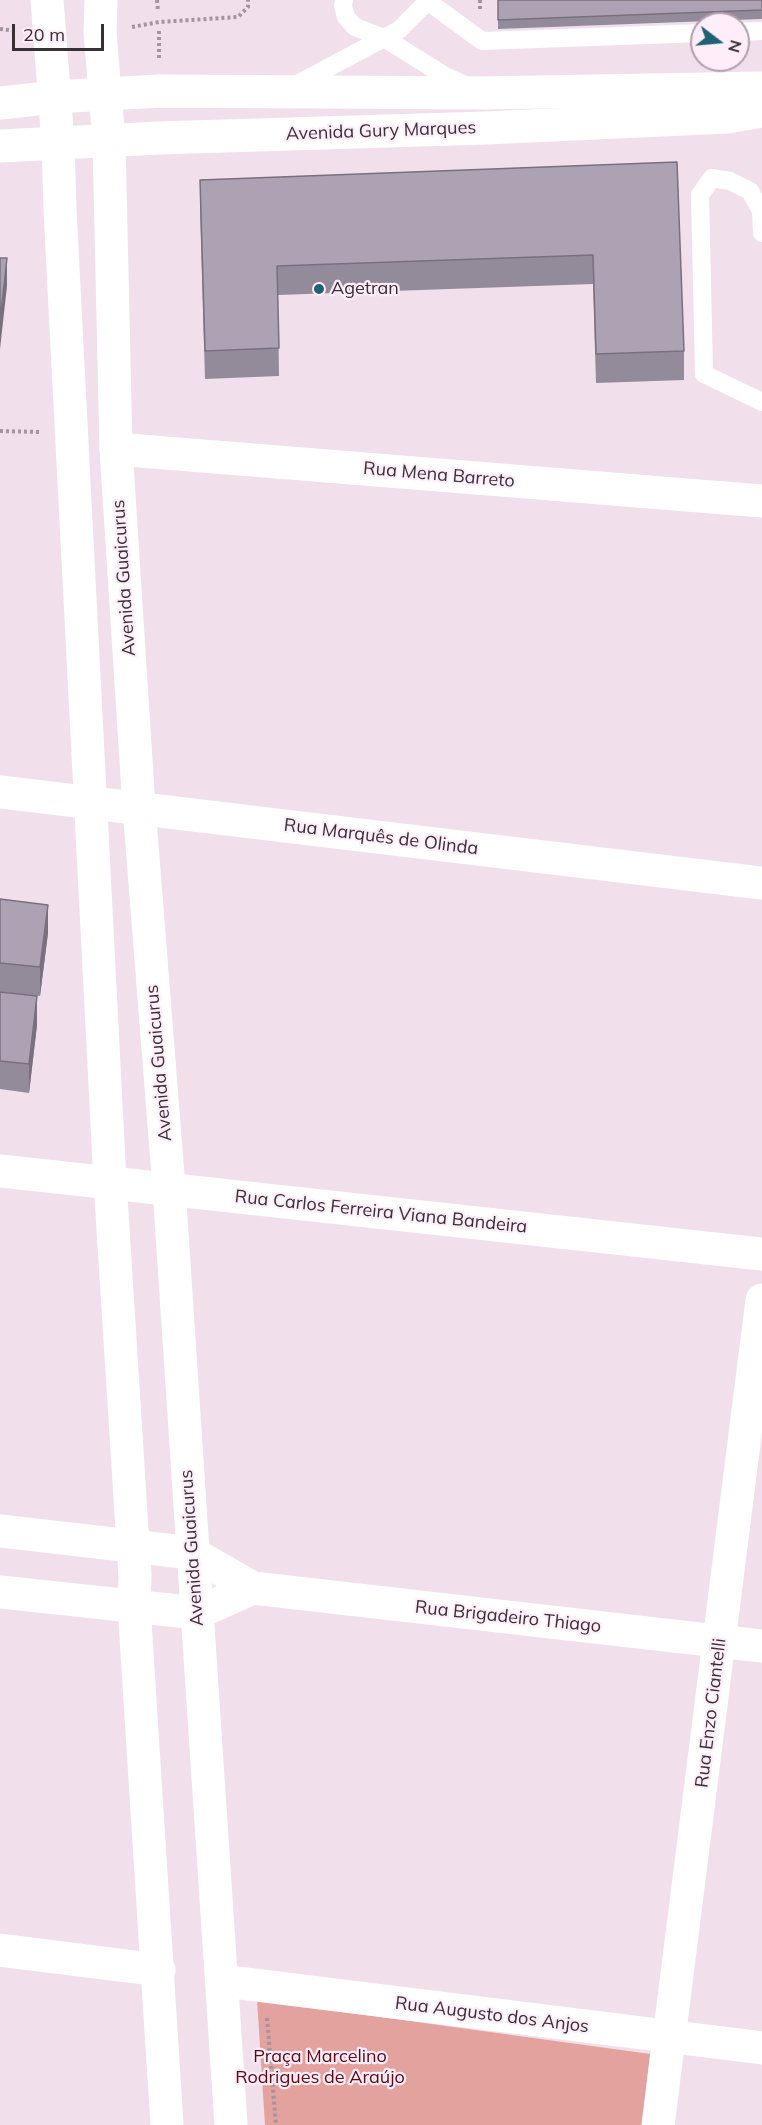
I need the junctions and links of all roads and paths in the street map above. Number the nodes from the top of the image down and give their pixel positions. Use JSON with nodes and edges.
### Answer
{"nodes":[{"id":1,"x":47,"y":0,"type":"edge"},
{"id":2,"x":100,"y":0,"type":"edge"},
{"id":3,"x":157,"y":0,"type":"edge"},
{"id":4,"x":248,"y":0,"type":"edge"},
{"id":5,"x":344,"y":0,"type":"edge"},
{"id":6,"x":427,"y":0,"type":"edge"},
{"id":7,"x":158,"y":11,"type":"dead end"},
{"id":8,"x":238,"y":17,"type":"dead end"},
{"id":9,"x":159,"y":31,"type":"dead end"},
{"id":10,"x":690,"y":33,"type":"edge"},
{"id":11,"x":384,"y":38,"type":"junction"},
{"id":12,"x":159,"y":58,"type":"dead end"},
{"id":13,"x":762,"y":88,"type":"edge"},
{"id":14,"x":285,"y":91,"type":"junction"},
{"id":15,"x":484,"y":93,"type":"junction"},
{"id":16,"x":105,"y":94,"type":"junction"},
{"id":17,"x":55,"y":97,"type":"junction"},
{"id":18,"x":0,"y":103,"type":"edge"},
{"id":19,"x":762,"y":111,"type":"edge"},
{"id":20,"x":109,"y":141,"type":"junction"},
{"id":21,"x":58,"y":144,"type":"junction"},
{"id":22,"x":0,"y":146,"type":"edge"},
{"id":23,"x":762,"y":233,"type":"edge"},
{"id":24,"x":762,"y":402,"type":"edge"},
{"id":25,"x":0,"y":431,"type":"edge"},
{"id":26,"x":39,"y":432,"type":"dead end"},
{"id":27,"x":116,"y":449,"type":"junction"},
{"id":28,"x":762,"y":501,"type":"edge"},
{"id":29,"x":0,"y":792,"type":"edge"},
{"id":30,"x":91,"y":802,"type":"junction"},
{"id":31,"x":139,"y":807,"type":"junction"},
{"id":32,"x":762,"y":883,"type":"edge"},
{"id":33,"x":0,"y":1170,"type":"edge"},
{"id":34,"x":111,"y":1182,"type":"junction"},
{"id":35,"x":169,"y":1188,"type":"junction"},
{"id":36,"x":762,"y":1254,"type":"edge"},
{"id":37,"x":762,"y":1300,"type":"edge"},
{"id":38,"x":0,"y":1531,"type":"edge"},
{"id":39,"x":132,"y":1546,"type":"junction"},
{"id":40,"x":192,"y":1552,"type":"junction"},
{"id":41,"x":253,"y":1588,"type":"junction"},
{"id":42,"x":0,"y":1592,"type":"edge"},
{"id":43,"x":134,"y":1606,"type":"junction"},
{"id":44,"x":197,"y":1613,"type":"junction"},
{"id":45,"x":720,"y":1641,"type":"junction"},
{"id":46,"x":762,"y":1646,"type":"edge"},
{"id":47,"x":0,"y":1950,"type":"edge"},
{"id":48,"x":159,"y":1970,"type":"junction"},
{"id":49,"x":223,"y":1981,"type":"junction"},
{"id":50,"x":266,"y":2008,"type":"dead end"},
{"id":51,"x":670,"y":2037,"type":"junction"},
{"id":52,"x":762,"y":2048,"type":"edge"},
{"id":53,"x":167,"y":2125,"type":"edge"},
{"id":54,"x":231,"y":2125,"type":"edge"},
{"id":55,"x":276,"y":2125,"type":"edge"},
{"id":56,"x":658,"y":2125,"type":"edge"}],
"edges":[{"from":1,"to":17,"type":"main road"},
{"from":2,"to":16,"type":"main road","name":"Avenida Guaicurus"},
{"from":3,"to":7,"type":"path"},
{"from":4,"to":8,"type":"path"},
{"from":5,"to":11,"type":"lane"},
{"from":6,"to":10,"type":"lane"},
{"from":6,"to":11,"type":"lane"},
{"from":9,"to":12,"type":"path"},
{"from":11,"to":14,"type":"lane"},
{"from":11,"to":15,"type":"lane"},
{"from":13,"to":15,"type":"main road","name":"Avenida Gury Marques"},
{"from":14,"to":15,"type":"main road","name":"Avenida Gury Marques"},
{"from":14,"to":16,"type":"main road","name":"Avenida Gury Marques"},
{"from":16,"to":17,"type":"main road","name":"Avenida Gury Marques"},
{"from":16,"to":20,"type":"main road","name":"Avenida Guaicurus"},
{"from":17,"to":18,"type":"main road","name":"Avenida Gury Marques"},
{"from":17,"to":21,"type":"main road"},
{"from":19,"to":20,"type":"main road","name":"Avenida Gury Marques"},
{"from":20,"to":21,"type":"main road","name":"Avenida Gury Marques"},
{"from":20,"to":27,"type":"main road","name":"Avenida Guaicurus"},
{"from":21,"to":22,"type":"main road","name":"Avenida Gury Marques"},
{"from":21,"to":30,"type":"main road"},
{"from":23,"to":24,"type":"lane"},
{"from":25,"to":26,"type":"path"},
{"from":27,"to":28,"type":"main road","name":"Rua Mena Barreto"},
{"from":27,"to":31,"type":"main road","name":"Avenida Guaicurus"},
{"from":29,"to":30,"type":"main road","name":"Rua Marquês de Olinda"},
{"from":30,"to":31,"type":"main road","name":"Rua Marquês de Olinda"},
{"from":30,"to":34,"type":"main road"},
{"from":31,"to":32,"type":"main road","name":"Rua Marquês de Olinda"},
{"from":31,"to":35,"type":"main road","name":"Avenida Guaicurus"},
{"from":33,"to":34,"type":"main road","name":"Rua Carlos Ferreira Viana Bandeira"},
{"from":34,"to":35,"type":"main road","name":"Rua Carlos Ferreira Viana Bandeira"},
{"from":34,"to":39,"type":"main road"},
{"from":35,"to":36,"type":"main road","name":"Rua Carlos Ferreira Viana Bandeira"},
{"from":35,"to":40,"type":"main road","name":"Avenida Guaicurus"},
{"from":37,"to":45,"type":"main road","name":"Rua Enzo Ciantelli"},
{"from":38,"to":39,"type":"main road"},
{"from":39,"to":40,"type":"main road"},
{"from":39,"to":43,"type":"main road"},
{"from":40,"to":41,"type":"main road","name":"Rua Brigadeiro Thiago"},
{"from":40,"to":44,"type":"main road","name":"Avenida Guaicurus"},
{"from":41,"to":44,"type":"main road"},
{"from":41,"to":45,"type":"main road","name":"Rua Brigadeiro Thiago"},
{"from":42,"to":43,"type":"main road"},
{"from":43,"to":44,"type":"main road"},
{"from":43,"to":48,"type":"main road"},
{"from":44,"to":49,"type":"main road","name":"Avenida Guaicurus"},
{"from":45,"to":46,"type":"main road","name":"Rua Brigadeiro Thiago"},
{"from":45,"to":51,"type":"main road","name":"Rua Enzo Ciantelli"},
{"from":47,"to":48,"type":"main road"},
{"from":48,"to":53,"type":"main road"},
{"from":49,"to":51,"type":"main road","name":"Rua Augusto dos Anjos"},
{"from":49,"to":54,"type":"main road","name":"Avenida Guaicurus"},
{"from":50,"to":55,"type":"path"},
{"from":51,"to":52,"type":"main road","name":"Rua Augusto dos Anjos"},
{"from":51,"to":56,"type":"main road","name":"Rua Enzo Ciantelli"}]}
